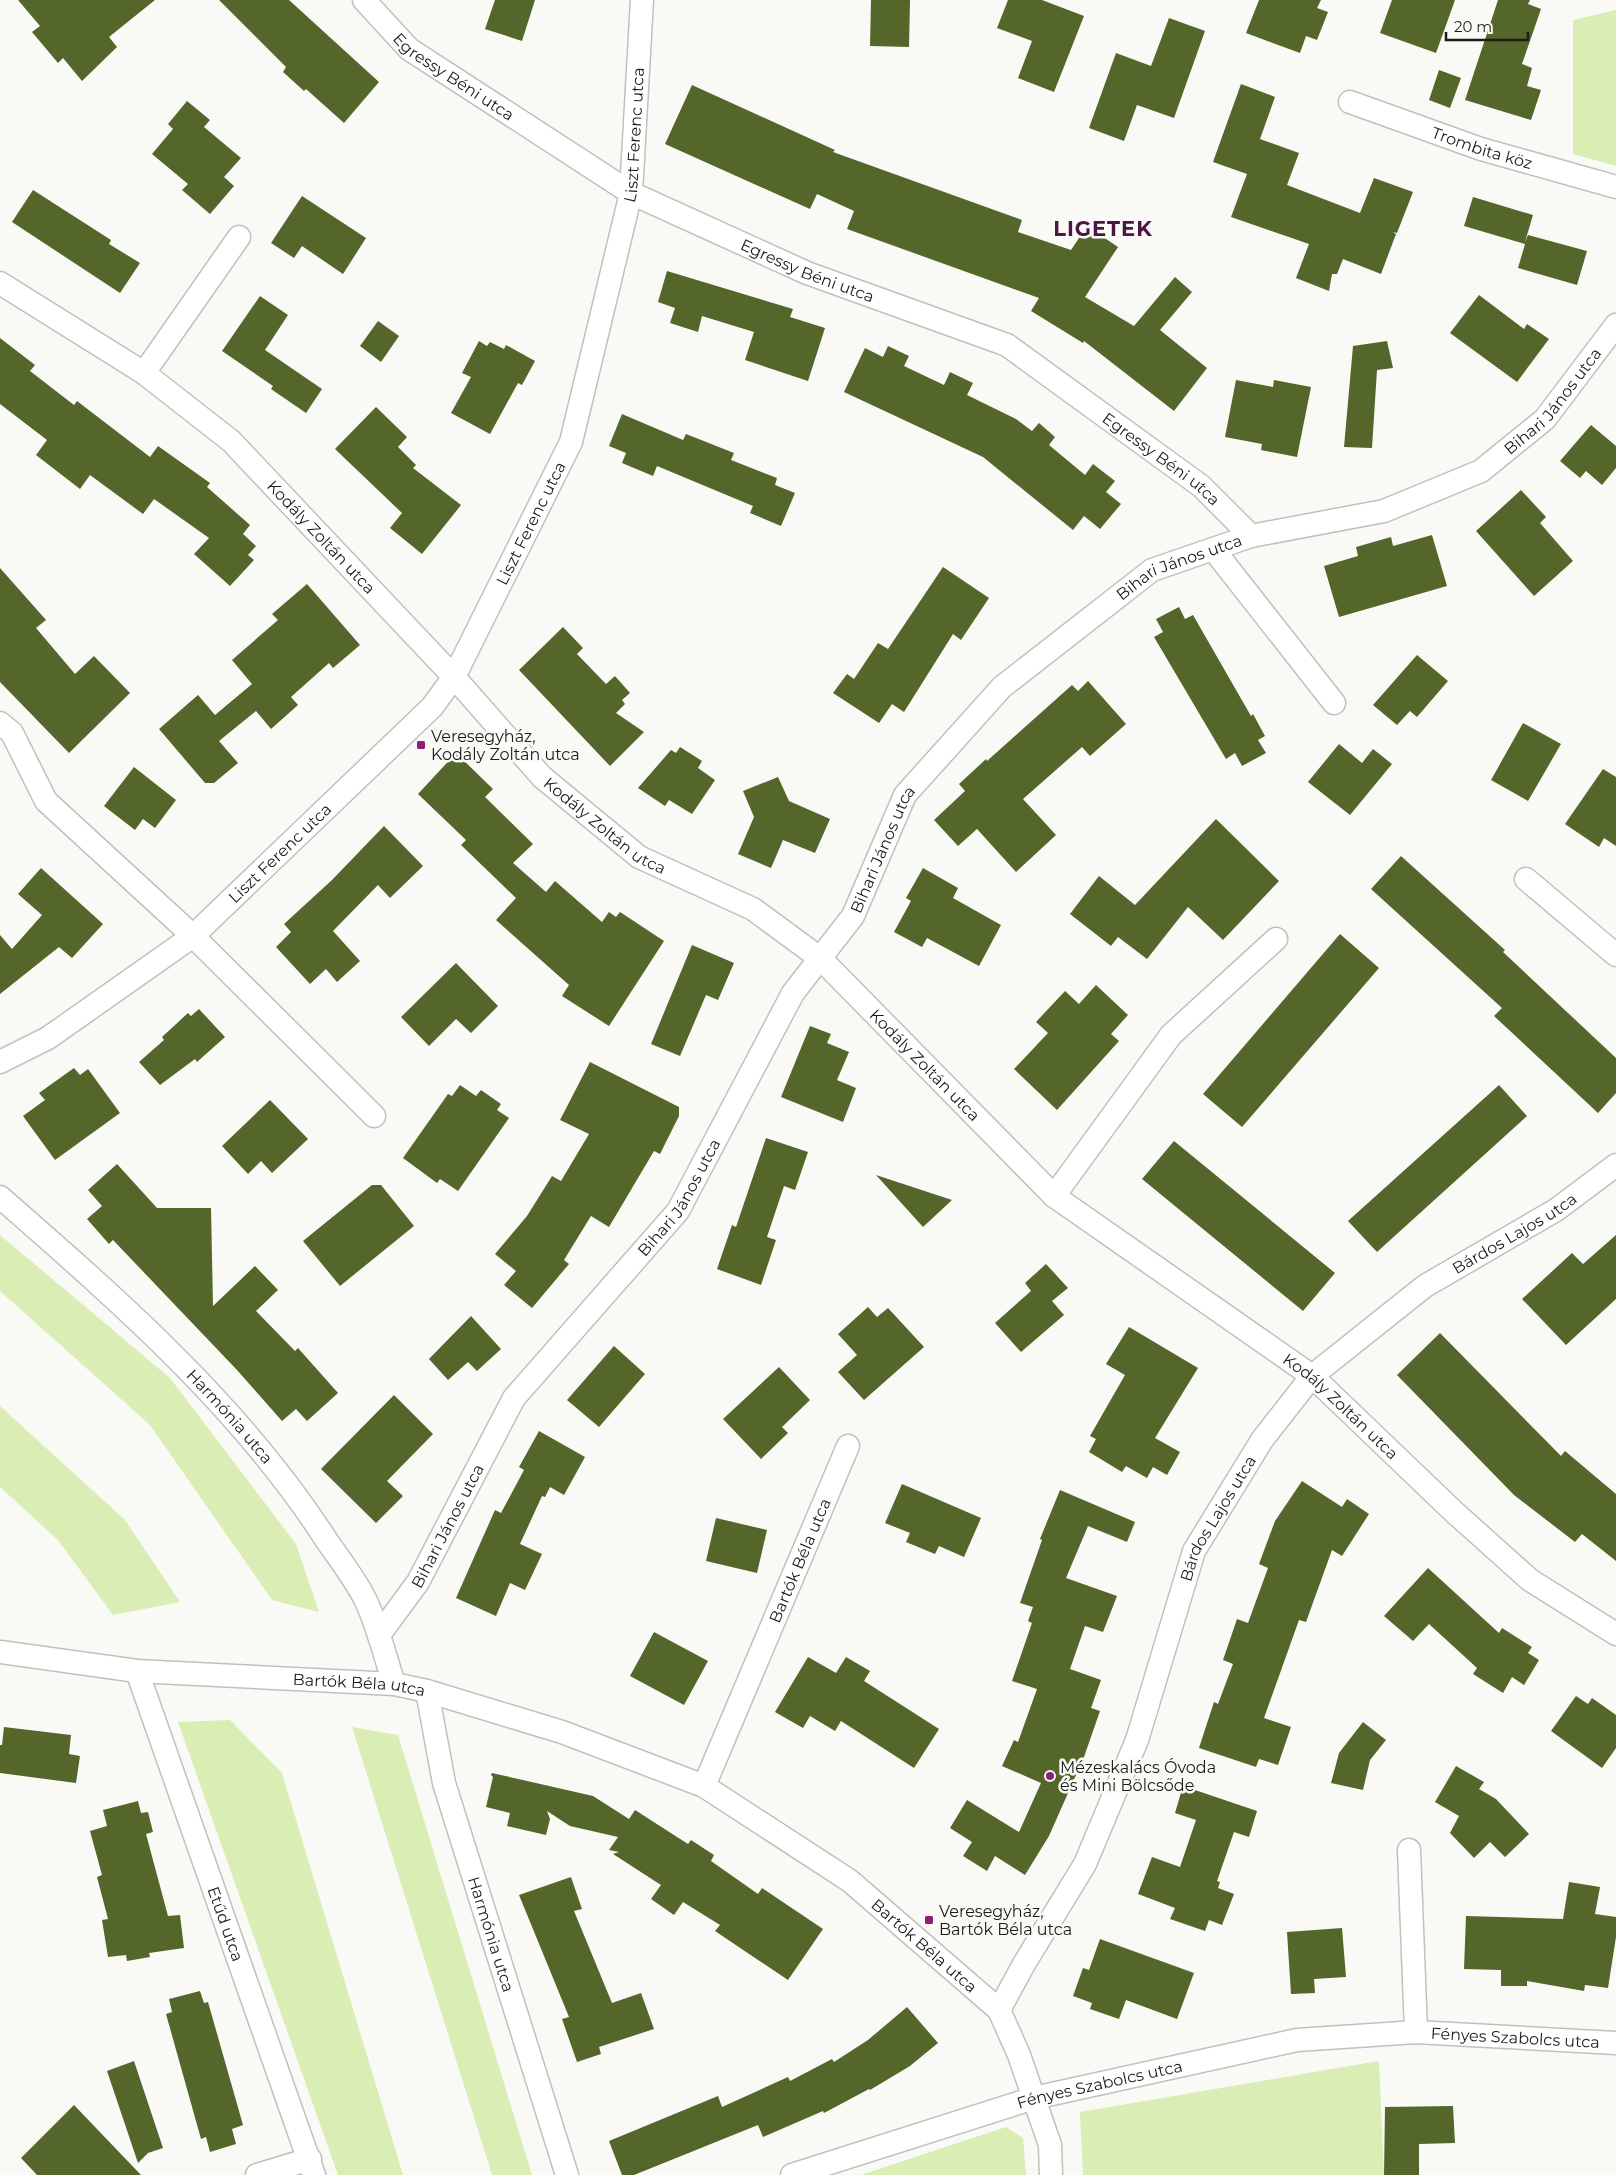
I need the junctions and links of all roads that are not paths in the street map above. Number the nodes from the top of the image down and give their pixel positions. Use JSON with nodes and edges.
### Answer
{"nodes":[{"id":1,"x":364,"y":0,"type":"edge"},
{"id":2,"x":642,"y":0,"type":"edge"},
{"id":3,"x":1350,"y":102,"type":"dead end"},
{"id":4,"x":1616,"y":187,"type":"edge"},
{"id":5,"x":631,"y":193,"type":"junction"},
{"id":6,"x":240,"y":237,"type":"dead end"},
{"id":7,"x":0,"y":283,"type":"edge"},
{"id":8,"x":1616,"y":325,"type":"edge"},
{"id":9,"x":144,"y":373,"type":"junction"},
{"id":10,"x":1251,"y":536,"type":"junction"},
{"id":11,"x":1213,"y":549,"type":"junction"},
{"id":12,"x":454,"y":677,"type":"junction"},
{"id":13,"x":1334,"y":703,"type":"dead end"},
{"id":14,"x":0,"y":723,"type":"edge"},
{"id":15,"x":1526,"y":879,"type":"dead end"},
{"id":16,"x":193,"y":936,"type":"junction"},
{"id":17,"x":1276,"y":938,"type":"dead end"},
{"id":18,"x":1616,"y":955,"type":"edge"},
{"id":19,"x":821,"y":959,"type":"junction"},
{"id":20,"x":0,"y":1062,"type":"edge"},
{"id":21,"x":374,"y":1116,"type":"dead end"},
{"id":22,"x":1616,"y":1165,"type":"edge"},
{"id":23,"x":0,"y":1196,"type":"edge"},
{"id":24,"x":1054,"y":1196,"type":"junction"},
{"id":25,"x":1312,"y":1376,"type":"junction"},
{"id":26,"x":848,"y":1446,"type":"dead end"},
{"id":27,"x":1616,"y":1634,"type":"edge"},
{"id":28,"x":379,"y":1635,"type":"junction"},
{"id":29,"x":0,"y":1652,"type":"edge"},
{"id":30,"x":137,"y":1671,"type":"junction"},
{"id":31,"x":394,"y":1684,"type":"junction"},
{"id":32,"x":426,"y":1691,"type":"junction"},
{"id":33,"x":704,"y":1786,"type":"junction"},
{"id":34,"x":1409,"y":1850,"type":"dead end"},
{"id":35,"x":999,"y":2010,"type":"junction"},
{"id":36,"x":1416,"y":2032,"type":"junction"},
{"id":37,"x":1616,"y":2043,"type":"edge"},
{"id":38,"x":1034,"y":2098,"type":"junction"},
{"id":39,"x":312,"y":2167,"type":"edge"},
{"id":40,"x":258,"y":2175,"type":"edge"},
{"id":41,"x":567,"y":2175,"type":"edge"},
{"id":42,"x":792,"y":2175,"type":"edge"},
{"id":43,"x":1051,"y":2175,"type":"edge"}],
"edges":[{"from":1,"to":5,"type":"street","name":"Egressy Béni utca"},
{"from":2,"to":5,"type":"street","name":"Liszt Ferenc utca"},
{"from":3,"to":4,"type":"street","name":"Trombita köz"},
{"from":5,"to":10,"type":"street","name":"Egressy Béni utca"},
{"from":5,"to":12,"type":"street","name":"Liszt Ferenc utca"},
{"from":6,"to":9,"type":"street"},
{"from":7,"to":9,"type":"street","name":"Kodály Zoltán utca"},
{"from":8,"to":10,"type":"street","name":"Bihari János utca"},
{"from":9,"to":12,"type":"street","name":"Kodály Zoltán utca"},
{"from":10,"to":11,"type":"street","name":"Bihari János utca"},
{"from":11,"to":13,"type":"street"},
{"from":11,"to":19,"type":"street","name":"Bihari János utca"},
{"from":12,"to":16,"type":"street","name":"Liszt Ferenc utca"},
{"from":12,"to":19,"type":"street","name":"Kodály Zoltán utca"},
{"from":14,"to":16,"type":"street"},
{"from":15,"to":18,"type":"street"},
{"from":16,"to":20,"type":"street","name":"Liszt Ferenc utca"},
{"from":16,"to":21,"type":"street"},
{"from":17,"to":24,"type":"street"},
{"from":19,"to":24,"type":"street","name":"Kodály Zoltán utca"},
{"from":19,"to":28,"type":"street","name":"Bihari János utca"},
{"from":22,"to":25,"type":"street","name":"Bárdos Lajos utca"},
{"from":23,"to":28,"type":"street","name":"Harmónia utca"},
{"from":24,"to":25,"type":"street","name":"Kodály Zoltán utca"},
{"from":25,"to":27,"type":"street","name":"Kodály Zoltán utca"},
{"from":25,"to":35,"type":"street","name":"Bárdos Lajos utca"},
{"from":26,"to":33,"type":"street","name":"Bartók Béla utca"},
{"from":28,"to":31,"type":"street","name":"Harmónia utca"},
{"from":29,"to":30,"type":"street","name":"Bartók Béla utca"},
{"from":30,"to":31,"type":"street","name":"Bartók Béla utca"},
{"from":30,"to":39,"type":"street","name":"Etűd utca"},
{"from":31,"to":32,"type":"street","name":"Bartók Béla utca"},
{"from":32,"to":33,"type":"street","name":"Bartók Béla utca"},
{"from":32,"to":41,"type":"street","name":"Harmónia utca"},
{"from":33,"to":35,"type":"street","name":"Bartók Béla utca"},
{"from":34,"to":36,"type":"street","name":"Fényes Szabolcs utca"},
{"from":35,"to":38,"type":"street","name":"Bartók Béla utca"},
{"from":36,"to":37,"type":"street","name":"Fényes Szabolcs utca"},
{"from":36,"to":38,"type":"street","name":"Fényes Szabolcs utca"},
{"from":38,"to":42,"type":"street","name":"Fényes Szabolcs utca"},
{"from":38,"to":43,"type":"street","name":"Bartók Béla utca"},
{"from":39,"to":40,"type":"street"}]}
